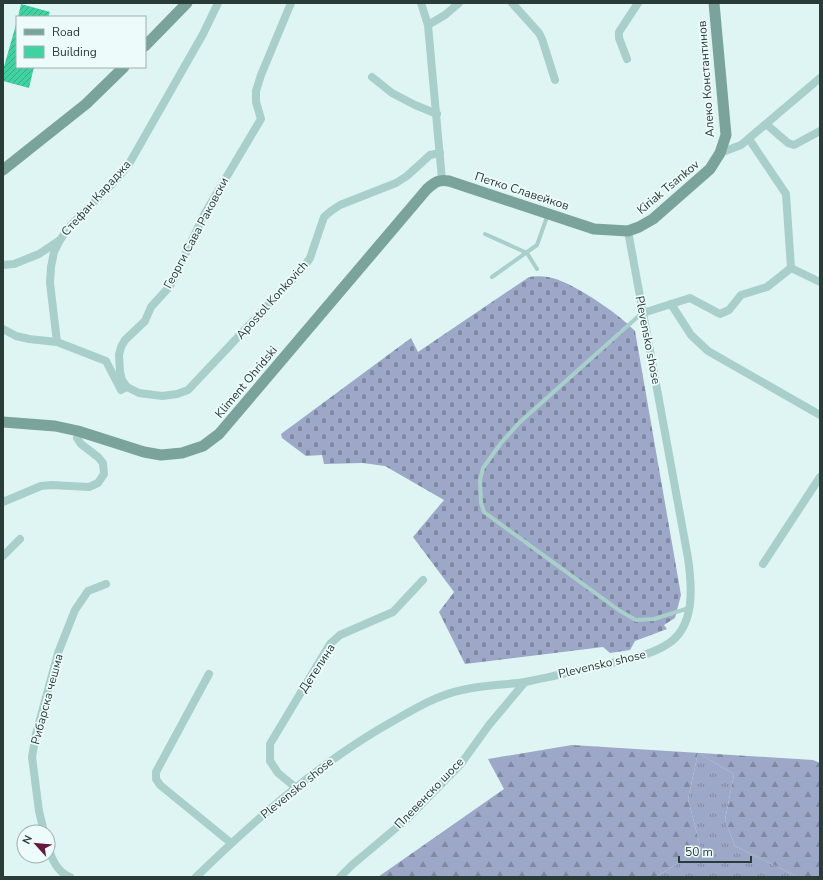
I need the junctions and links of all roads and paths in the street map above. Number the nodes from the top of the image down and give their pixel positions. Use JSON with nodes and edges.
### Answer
{"nodes":[{"id":1,"x":186,"y":3,"type":"edge"},
{"id":2,"x":218,"y":3,"type":"edge"},
{"id":3,"x":291,"y":3,"type":"edge"},
{"id":4,"x":421,"y":3,"type":"edge"},
{"id":5,"x":459,"y":3,"type":"edge"},
{"id":6,"x":512,"y":3,"type":"edge"},
{"id":7,"x":638,"y":3,"type":"edge"},
{"id":8,"x":714,"y":3,"type":"edge"},
{"id":9,"x":428,"y":25,"type":"junction"},
{"id":10,"x":146,"y":45,"type":"edge"},
{"id":11,"x":627,"y":59,"type":"dead end"},
{"id":12,"x":123,"y":68,"type":"edge"},
{"id":13,"x":372,"y":77,"type":"dead end"},
{"id":14,"x":820,"y":78,"type":"edge"},
{"id":15,"x":555,"y":80,"type":"dead end"},
{"id":16,"x":437,"y":114,"type":"junction"},
{"id":17,"x":766,"y":124,"type":"junction"},
{"id":18,"x":820,"y":131,"type":"edge"},
{"id":19,"x":749,"y":139,"type":"junction"},
{"id":20,"x":440,"y":153,"type":"junction"},
{"id":21,"x":720,"y":153,"type":"junction"},
{"id":22,"x":3,"y":170,"type":"edge"},
{"id":23,"x":442,"y":180,"type":"junction"},
{"id":24,"x":548,"y":213,"type":"junction"},
{"id":25,"x":594,"y":229,"type":"joint"},
{"id":26,"x":628,"y":231,"type":"junction"},
{"id":27,"x":485,"y":234,"type":"dead end"},
{"id":28,"x":60,"y":240,"type":"junction"},
{"id":29,"x":527,"y":253,"type":"junction"},
{"id":30,"x":3,"y":265,"type":"edge"},
{"id":31,"x":791,"y":268,"type":"junction"},
{"id":32,"x":537,"y":269,"type":"dead end"},
{"id":33,"x":492,"y":277,"type":"dead end"},
{"id":34,"x":820,"y":282,"type":"edge"},
{"id":35,"x":671,"y":304,"type":"junction"},
{"id":36,"x":643,"y":313,"type":"junction"},
{"id":37,"x":3,"y":329,"type":"edge"},
{"id":38,"x":57,"y":342,"type":"junction"},
{"id":39,"x":126,"y":387,"type":"junction"},
{"id":40,"x":820,"y":415,"type":"edge"},
{"id":41,"x":3,"y":422,"type":"edge"},
{"id":42,"x":78,"y":431,"type":"junction"},
{"id":43,"x":820,"y":477,"type":"edge"},
{"id":44,"x":3,"y":502,"type":"edge"},
{"id":45,"x":20,"y":539,"type":"dead end"},
{"id":46,"x":3,"y":556,"type":"edge"},
{"id":47,"x":763,"y":564,"type":"dead end"},
{"id":48,"x":423,"y":580,"type":"dead end"},
{"id":49,"x":106,"y":584,"type":"dead end"},
{"id":50,"x":690,"y":608,"type":"junction"},
{"id":51,"x":209,"y":674,"type":"dead end"},
{"id":52,"x":525,"y":682,"type":"junction"},
{"id":53,"x":295,"y":787,"type":"junction"},
{"id":54,"x":43,"y":824,"type":"edge"},
{"id":55,"x":232,"y":843,"type":"junction"},
{"id":56,"x":54,"y":864,"type":"edge"},
{"id":57,"x":70,"y":877,"type":"edge"},
{"id":58,"x":196,"y":877,"type":"edge"},
{"id":59,"x":340,"y":877,"type":"edge"}],
"edges":[{"from":1,"to":10,"type":"street"},
{"from":2,"to":28,"type":"street","name":"Стефан Караджа"},
{"from":3,"to":39,"type":"street","name":"Георги Сава Раковски"},
{"from":4,"to":9,"type":"street"},
{"from":5,"to":9,"type":"street"},
{"from":6,"to":15,"type":"street"},
{"from":7,"to":11,"type":"street"},
{"from":8,"to":21,"type":"street","name":"Алеко Константинов"},
{"from":9,"to":16,"type":"street"},
{"from":12,"to":22,"type":"street"},
{"from":13,"to":16,"type":"street"},
{"from":14,"to":17,"type":"street"},
{"from":16,"to":20,"type":"street"},
{"from":17,"to":18,"type":"street"},
{"from":17,"to":19,"type":"street"},
{"from":19,"to":21,"type":"street"},
{"from":19,"to":31,"type":"street"},
{"from":20,"to":23,"type":"street"},
{"from":20,"to":39,"type":"street","name":"Apostol Konkovich"},
{"from":21,"to":26,"type":"street","name":"Kiriak Tsankov"},
{"from":23,"to":24,"type":"street","name":"Петко Славейков"},
{"from":23,"to":42,"type":"street","name":"Kliment Ohridski"},
{"from":24,"to":25,"type":"street","name":"Петко Славейков"},
{"from":24,"to":29,"type":"lane"},
{"from":25,"to":26,"type":"street","name":"Kiriak Tsankov"},
{"from":26,"to":36,"type":"street","name":"Plevensko shose"},
{"from":27,"to":29,"type":"lane"},
{"from":28,"to":30,"type":"street"},
{"from":28,"to":38,"type":"street","name":"Стефан Караджа"},
{"from":29,"to":32,"type":"lane"},
{"from":29,"to":33,"type":"lane"},
{"from":31,"to":34,"type":"street"},
{"from":31,"to":35,"type":"street"},
{"from":35,"to":36,"type":"street"},
{"from":35,"to":40,"type":"street"},
{"from":36,"to":50,"type":"street","name":"Plevensko shose"},
{"from":36,"to":50,"type":"lane"},
{"from":37,"to":38,"type":"street"},
{"from":38,"to":39,"type":"street"},
{"from":41,"to":42,"type":"street","name":"Kliment Ohridski"},
{"from":42,"to":44,"type":"street"},
{"from":43,"to":47,"type":"street"},
{"from":45,"to":46,"type":"street"},
{"from":48,"to":53,"type":"street","name":"Детелина"},
{"from":49,"to":54,"type":"street","name":"Рибарска чешма"},
{"from":50,"to":52,"type":"street","name":"Plevensko shose"},
{"from":51,"to":55,"type":"street"},
{"from":52,"to":53,"type":"street","name":"Plevensko shose"},
{"from":52,"to":59,"type":"street","name":"Плевенско шосе"},
{"from":53,"to":55,"type":"street","name":"Plevensko shose"},
{"from":55,"to":58,"type":"street","name":"Plevensko shose"},
{"from":56,"to":57,"type":"street"}]}
